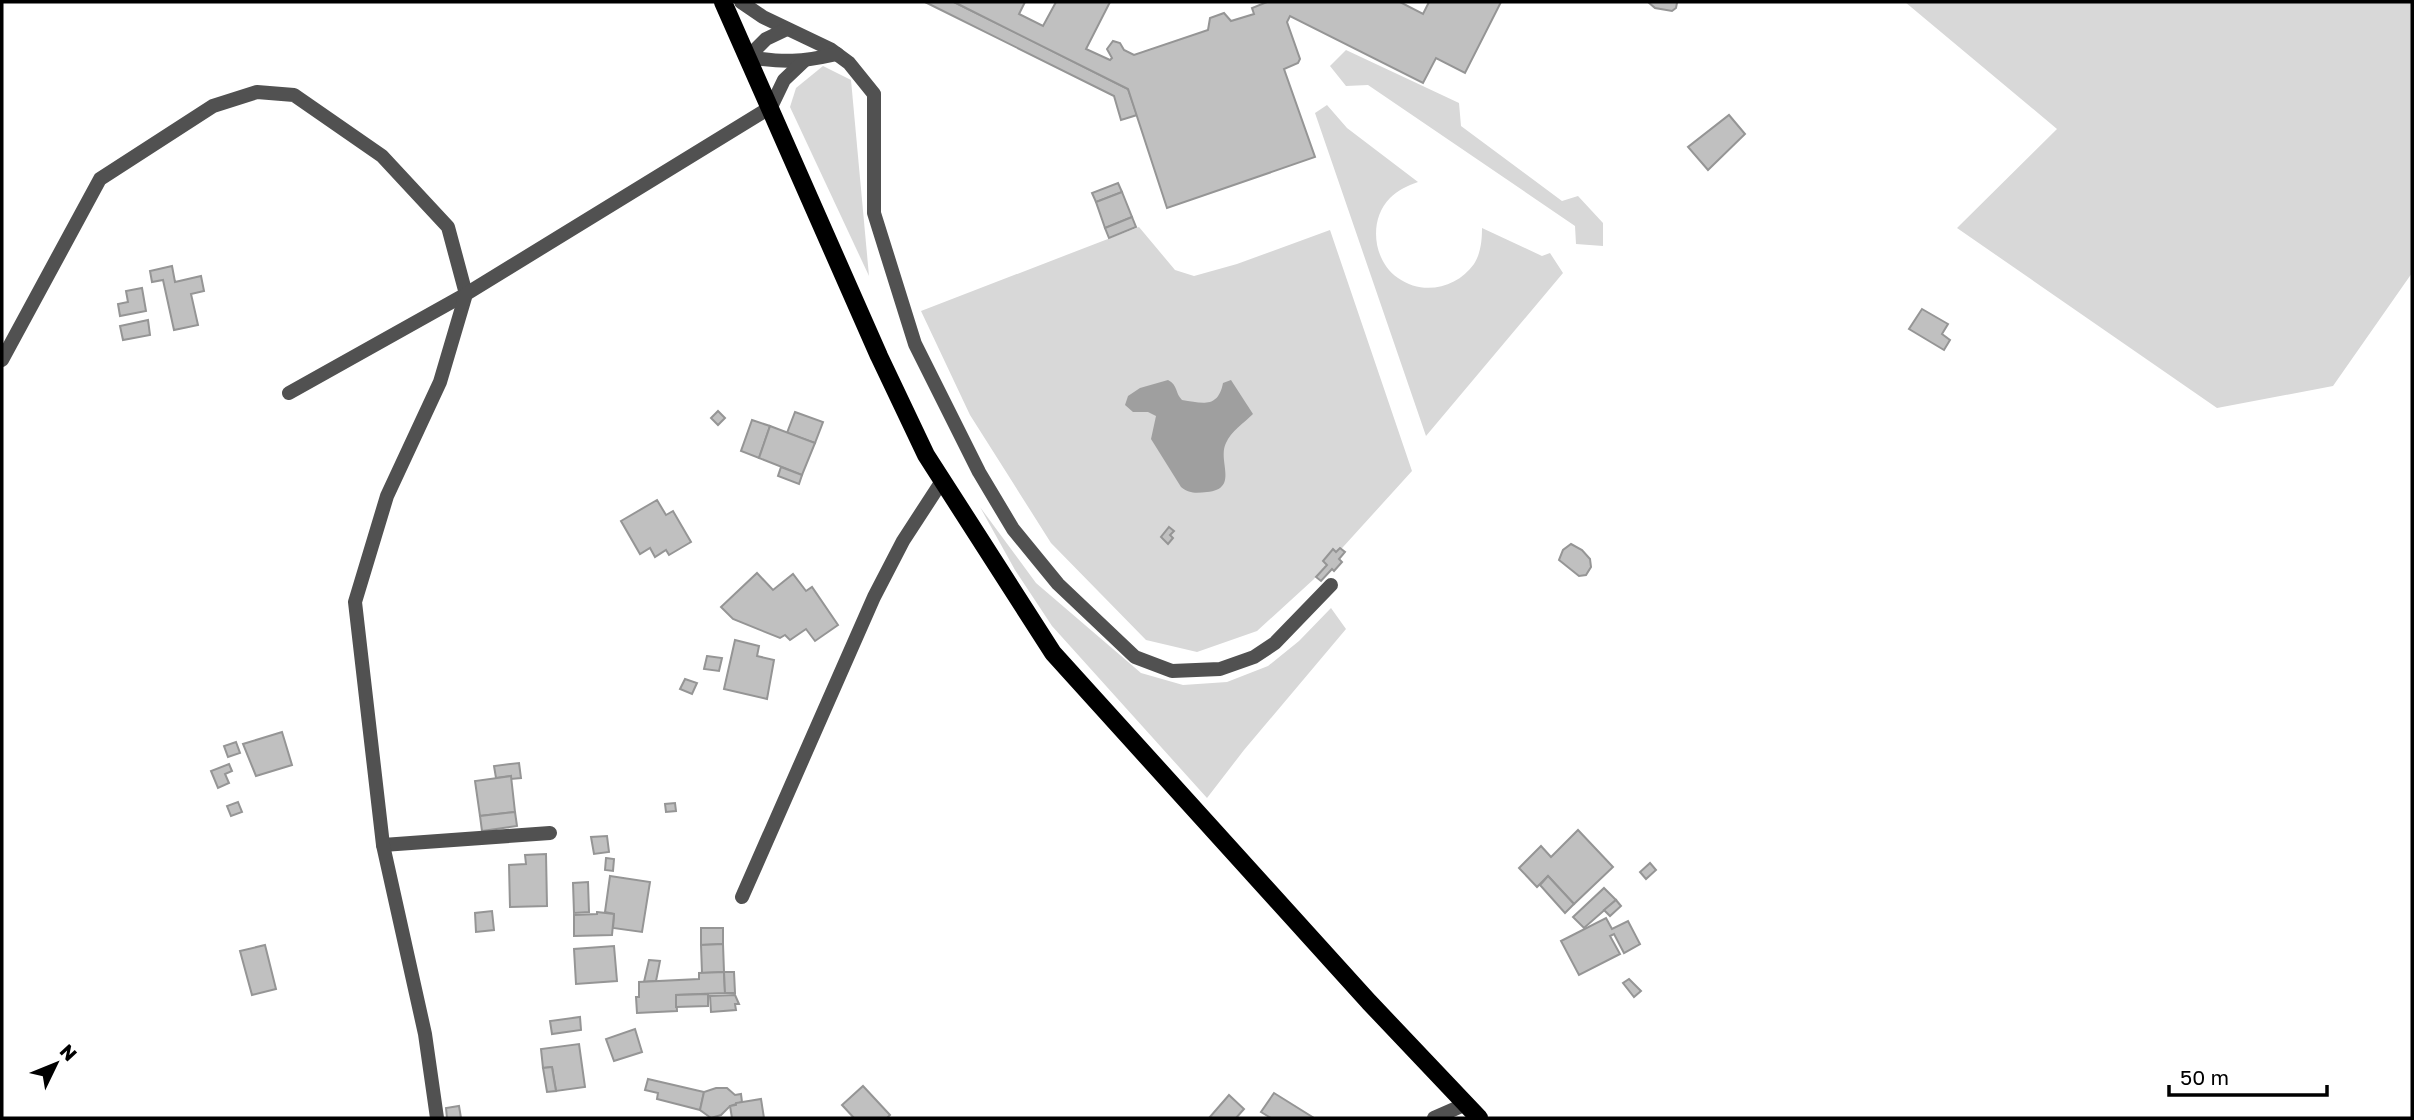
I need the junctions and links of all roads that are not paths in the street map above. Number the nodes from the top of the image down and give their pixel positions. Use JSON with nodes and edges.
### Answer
{"nodes":[{"id":1,"x":723,"y":2,"type":"edge"},
{"id":2,"x":741,"y":2,"type":"edge"},
{"id":3,"x":787,"y":29,"type":"junction"},
{"id":4,"x":833,"y":51,"type":"junction"},
{"id":5,"x":748,"y":57,"type":"junction"},
{"id":6,"x":804,"y":61,"type":"junction"},
{"id":7,"x":771,"y":107,"type":"junction"},
{"id":8,"x":466,"y":294,"type":"junction"},
{"id":9,"x":2,"y":360,"type":"edge"},
{"id":10,"x":289,"y":393,"type":"dead end"},
{"id":11,"x":942,"y":481,"type":"junction"},
{"id":12,"x":1331,"y":585,"type":"dead end"},
{"id":13,"x":550,"y":833,"type":"dead end"},
{"id":14,"x":383,"y":845,"type":"junction"},
{"id":15,"x":742,"y":897,"type":"dead end"},
{"id":16,"x":1466,"y":1104,"type":"junction"},
{"id":17,"x":437,"y":1118,"type":"edge"},
{"id":18,"x":1434,"y":1118,"type":"edge"},
{"id":19,"x":1479,"y":1118,"type":"edge"}],
"edges":[{"from":1,"to":5,"type":"main road"},
{"from":2,"to":3,"type":"street"},
{"from":3,"to":4,"type":"street"},
{"from":3,"to":5,"type":"street"},
{"from":4,"to":6,"type":"street"},
{"from":4,"to":12,"type":"street"},
{"from":5,"to":6,"type":"street"},
{"from":5,"to":7,"type":"main road"},
{"from":6,"to":7,"type":"street"},
{"from":7,"to":8,"type":"street"},
{"from":7,"to":11,"type":"main road"},
{"from":8,"to":9,"type":"street"},
{"from":8,"to":10,"type":"street"},
{"from":8,"to":14,"type":"street"},
{"from":11,"to":15,"type":"street"},
{"from":11,"to":16,"type":"main road"},
{"from":13,"to":14,"type":"street"},
{"from":14,"to":17,"type":"street"},
{"from":16,"to":18,"type":"street"},
{"from":16,"to":19,"type":"main road"}]}
